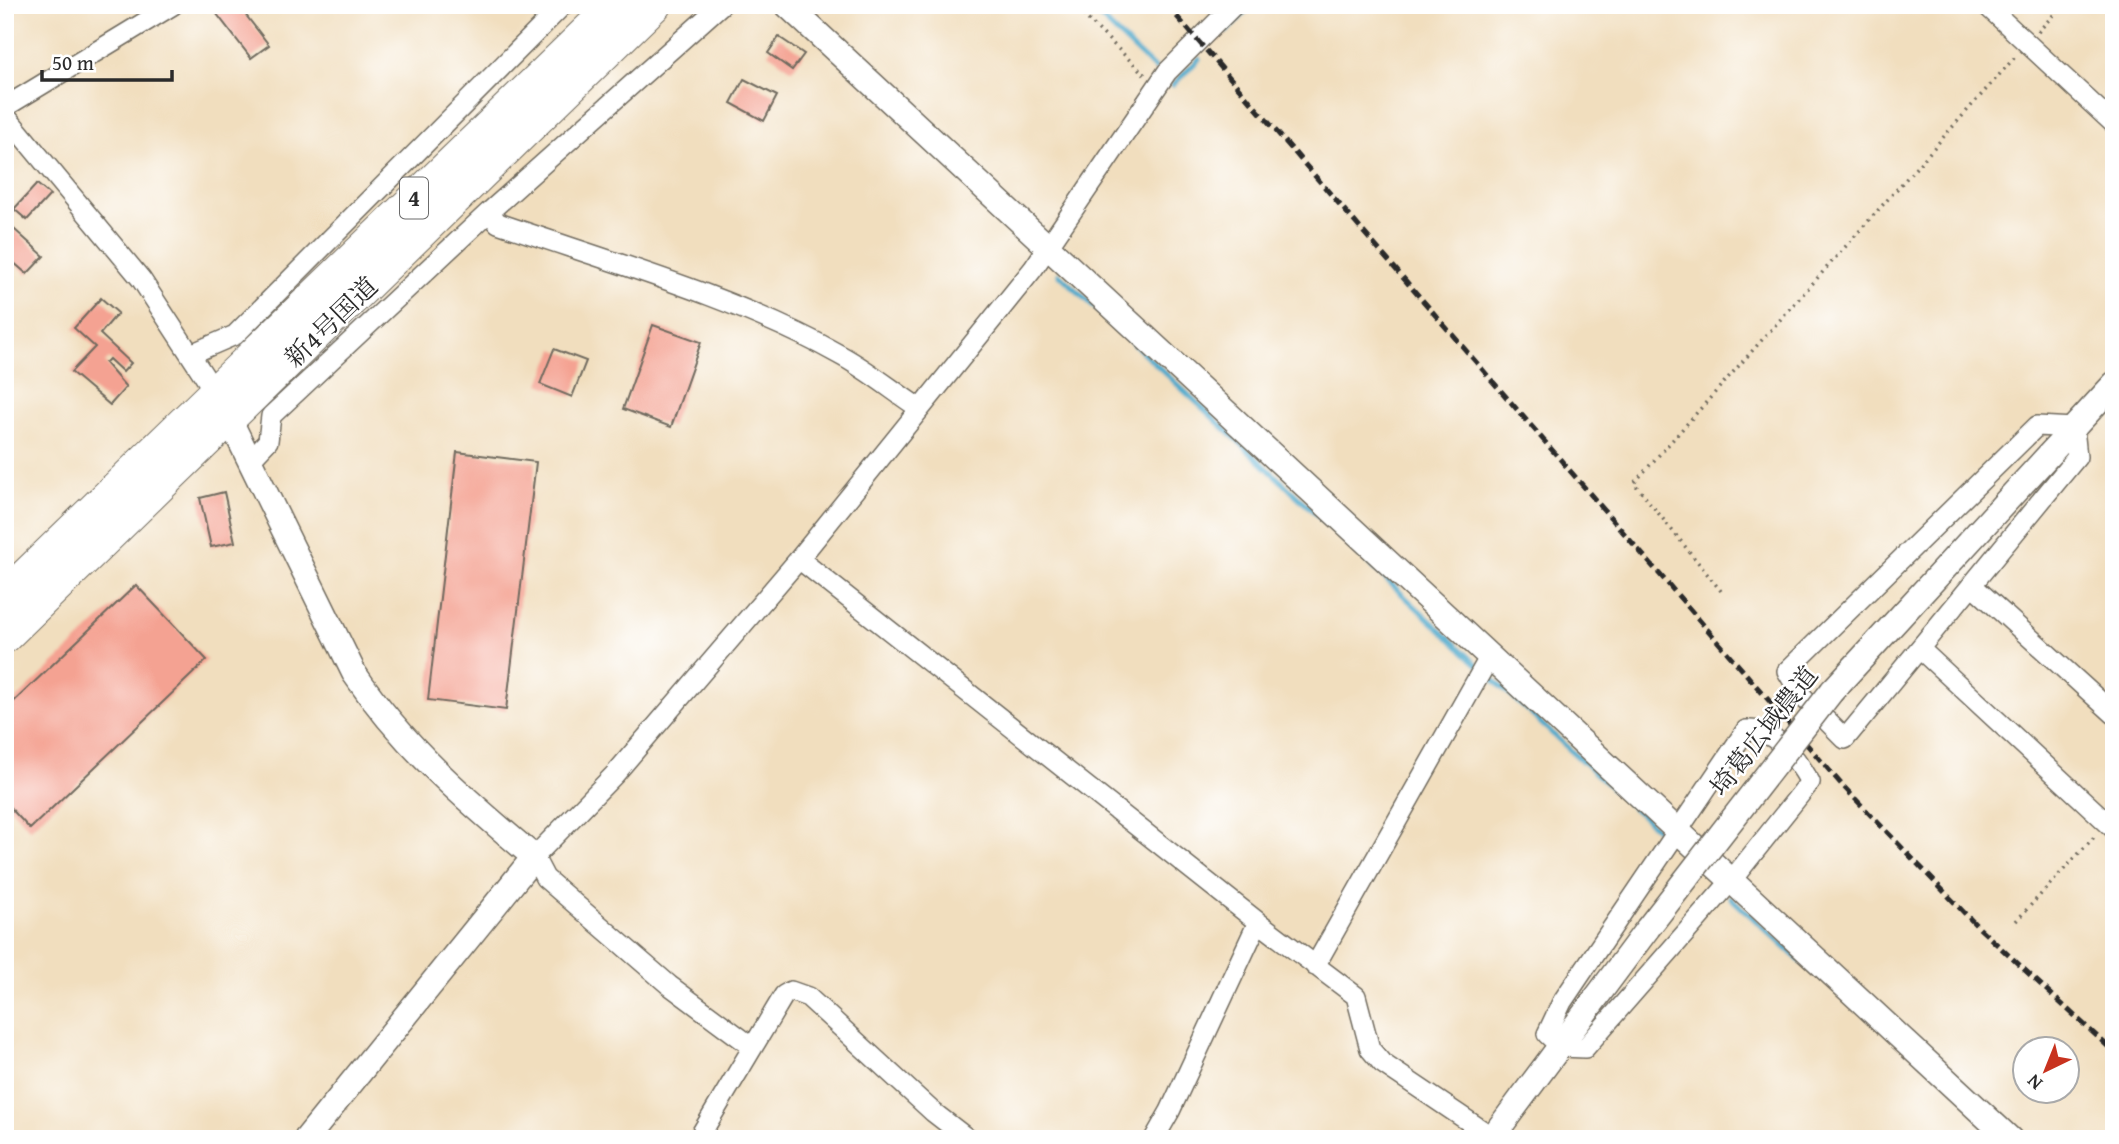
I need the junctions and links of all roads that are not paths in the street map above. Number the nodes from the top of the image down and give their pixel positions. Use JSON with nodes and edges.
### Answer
{"nodes":[{"id":1,"x":173,"y":5,"type":"edge"},
{"id":2,"x":563,"y":5,"type":"edge"},
{"id":3,"x":614,"y":5,"type":"edge"},
{"id":4,"x":655,"y":5,"type":"edge"},
{"id":5,"x":721,"y":5,"type":"edge"},
{"id":6,"x":787,"y":5,"type":"edge"},
{"id":7,"x":1986,"y":5,"type":"edge"},
{"id":8,"x":1226,"y":8,"type":"edge"},
{"id":9,"x":5,"y":107,"type":"edge"},
{"id":10,"x":5,"y":115,"type":"edge"},
{"id":11,"x":2114,"y":124,"type":"edge"},
{"id":12,"x":489,"y":212,"type":"junction"},
{"id":13,"x":1047,"y":248,"type":"junction"},
{"id":14,"x":191,"y":354,"type":"junction"},
{"id":15,"x":2114,"y":384,"type":"edge"},
{"id":16,"x":215,"y":391,"type":"junction"},
{"id":17,"x":919,"y":408,"type":"junction"},
{"id":18,"x":230,"y":420,"type":"junction"},
{"id":19,"x":2074,"y":428,"type":"junction"},
{"id":20,"x":251,"y":459,"type":"junction"},
{"id":21,"x":799,"y":559,"type":"junction"},
{"id":22,"x":1972,"y":585,"type":"junction"},
{"id":23,"x":5,"y":595,"type":"edge"},
{"id":24,"x":5,"y":637,"type":"edge"},
{"id":25,"x":1920,"y":649,"type":"junction"},
{"id":26,"x":1489,"y":658,"type":"junction"},
{"id":27,"x":2114,"y":715,"type":"edge"},
{"id":28,"x":2111,"y":826,"type":"edge"},
{"id":29,"x":1677,"y":831,"type":"junction"},
{"id":30,"x":534,"y":857,"type":"junction"},
{"id":31,"x":1731,"y":881,"type":"junction"},
{"id":32,"x":1258,"y":922,"type":"junction"},
{"id":33,"x":1315,"y":966,"type":"junction"},
{"id":34,"x":751,"y":1046,"type":"junction"},
{"id":35,"x":1561,"y":1047,"type":"junction"},
{"id":36,"x":1493,"y":1138,"type":"edge"},
{"id":37,"x":306,"y":1139,"type":"edge"},
{"id":38,"x":698,"y":1139,"type":"edge"},
{"id":39,"x":968,"y":1139,"type":"edge"},
{"id":40,"x":1154,"y":1139,"type":"edge"},
{"id":41,"x":2010,"y":1139,"type":"edge"}],
"edges":[{"from":1,"to":9,"type":"street"},
{"from":2,"to":14,"type":"street"},
{"from":3,"to":16,"type":"highway","name":"新4号国道","number":"4"},
{"from":4,"to":18,"type":"highway","name":"新4号国道","number":"4"},
{"from":5,"to":12,"type":"street"},
{"from":6,"to":13,"type":"street"},
{"from":7,"to":11,"type":"street"},
{"from":8,"to":13,"type":"street"},
{"from":10,"to":14,"type":"street"},
{"from":12,"to":17,"type":"street"},
{"from":12,"to":20,"type":"street"},
{"from":13,"to":17,"type":"street"},
{"from":13,"to":26,"type":"street"},
{"from":14,"to":16,"type":"street"},
{"from":15,"to":19,"type":"street","name":"埼葛広域農道"},
{"from":16,"to":18,"type":"street"},
{"from":16,"to":23,"type":"highway","name":"新4号国道","number":"4"},
{"from":17,"to":21,"type":"street"},
{"from":18,"to":20,"type":"street"},
{"from":18,"to":24,"type":"highway","name":"新4号国道","number":"4"},
{"from":19,"to":22,"type":"street"},
{"from":19,"to":25,"type":"street"},
{"from":19,"to":35,"type":"street","name":"埼葛広域農道","bridge":true},
{"from":20,"to":30,"type":"street"},
{"from":21,"to":30,"type":"street"},
{"from":21,"to":32,"type":"street"},
{"from":22,"to":25,"type":"street"},
{"from":22,"to":27,"type":"street"},
{"from":25,"to":28,"type":"street"},
{"from":26,"to":29,"type":"street"},
{"from":26,"to":33,"type":"street"},
{"from":29,"to":31,"type":"street"},
{"from":29,"to":31,"type":"street"},
{"from":29,"to":35,"type":"street"},
{"from":30,"to":34,"type":"street"},
{"from":30,"to":37,"type":"street"},
{"from":31,"to":35,"type":"street"},
{"from":31,"to":41,"type":"street"},
{"from":32,"to":33,"type":"street"},
{"from":32,"to":40,"type":"street"},
{"from":33,"to":36,"type":"street"},
{"from":34,"to":38,"type":"street"},
{"from":34,"to":39,"type":"street"},
{"from":35,"to":36,"type":"street","name":"埼葛広域農道"}]}
